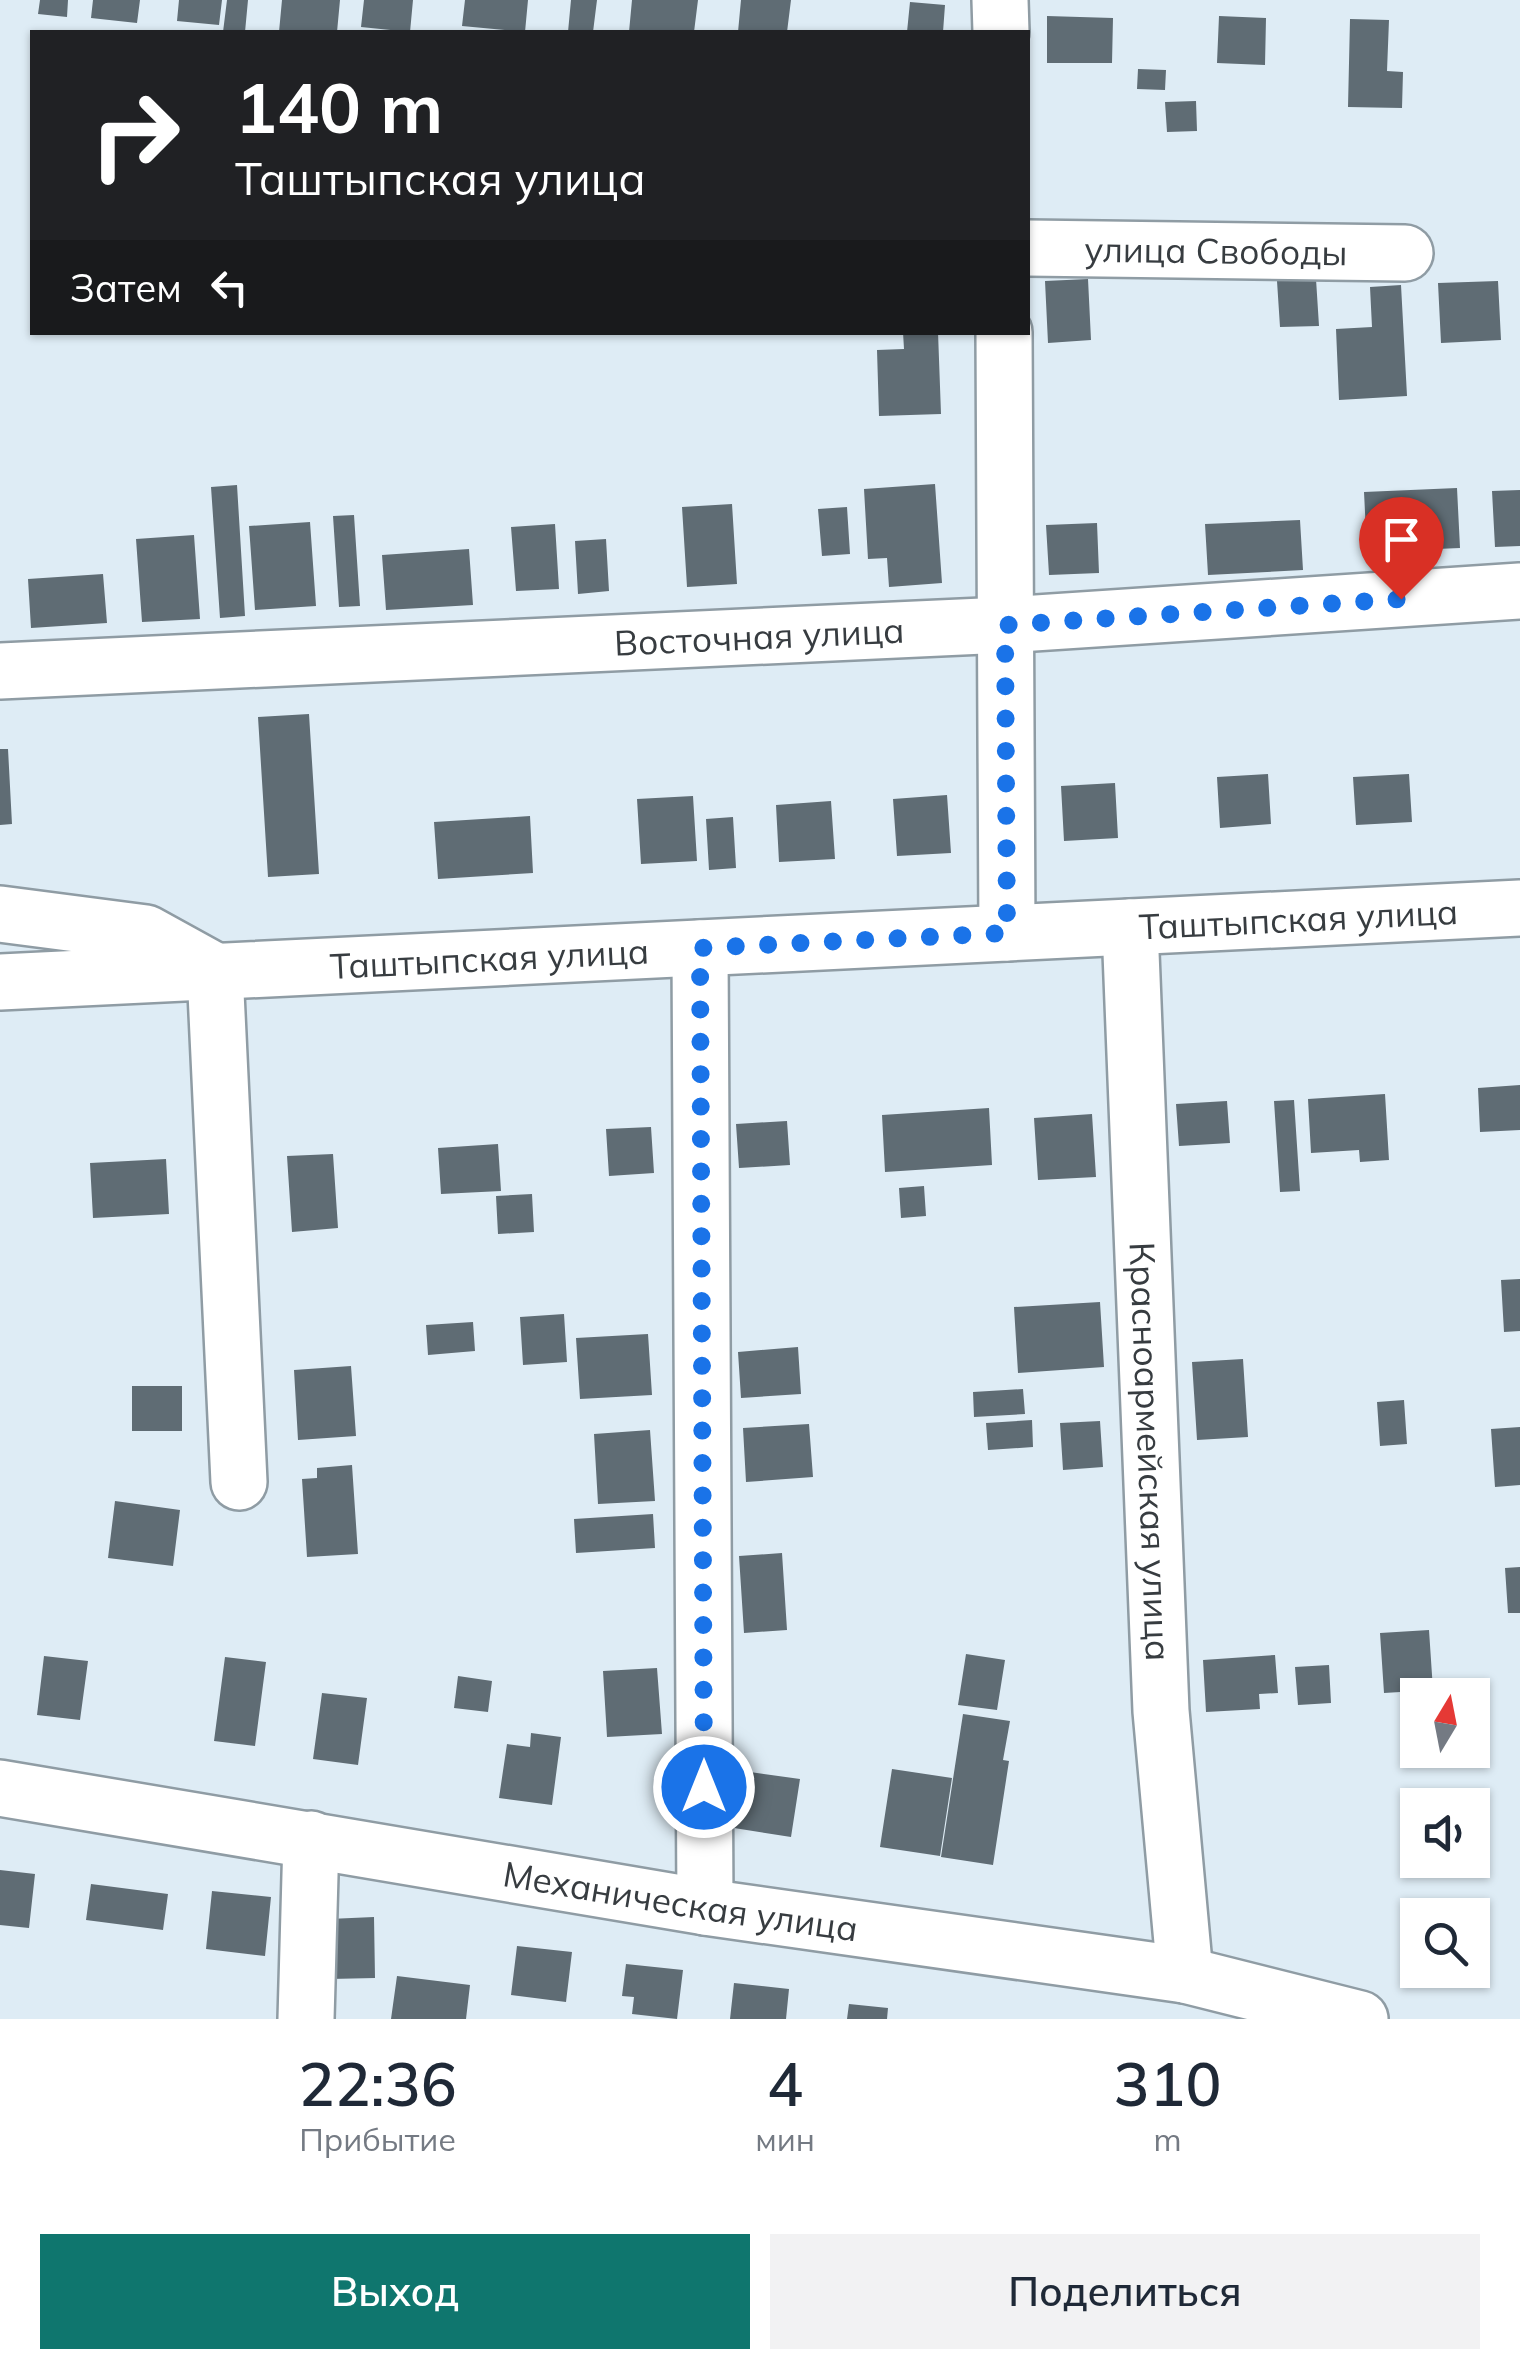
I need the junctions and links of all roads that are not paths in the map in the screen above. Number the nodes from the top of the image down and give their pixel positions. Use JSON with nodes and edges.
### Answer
{"nodes":[{"id":1,"x":1000,"y":0,"type":"edge"},
{"id":2,"x":1001,"y":30,"type":"edge"},
{"id":3,"x":1030,"y":248,"type":"edge"},
{"id":4,"x":1404,"y":253,"type":"dead end"},
{"id":5,"x":1004,"y":335,"type":"edge"},
{"id":6,"x":1520,"y":591,"type":"edge"},
{"id":7,"x":1005,"y":625,"type":"junction"},
{"id":8,"x":0,"y":671,"type":"edge"},
{"id":9,"x":1520,"y":908,"type":"edge"},
{"id":10,"x":0,"y":914,"type":"edge"},
{"id":11,"x":1130,"y":927,"type":"junction"},
{"id":12,"x":1007,"y":933,"type":"junction"},
{"id":13,"x":700,"y":948,"type":"junction"},
{"id":14,"x":215,"y":971,"type":"junction"},
{"id":15,"x":0,"y":982,"type":"edge"},
{"id":16,"x":239,"y":1482,"type":"dead end"},
{"id":17,"x":0,"y":1788,"type":"edge"},
{"id":18,"x":311,"y":1839,"type":"junction"},
{"id":19,"x":704,"y":1907,"type":"junction"},
{"id":20,"x":1185,"y":1975,"type":"junction"},
{"id":21,"x":306,"y":2019,"type":"edge"},
{"id":22,"x":1360,"y":2019,"type":"edge"}],
"edges":[{"from":1,"to":2,"type":"street"},
{"from":3,"to":4,"type":"street","name":"улица Свободы"},
{"from":5,"to":7,"type":"street"},
{"from":6,"to":7,"type":"street","name":"Восточная улица"},
{"from":7,"to":8,"type":"street","name":"Восточная улица"},
{"from":7,"to":12,"type":"street"},
{"from":9,"to":11,"type":"street","name":"Таштыпская улица"},
{"from":10,"to":14,"type":"street"},
{"from":11,"to":12,"type":"street","name":"Таштыпская улица"},
{"from":11,"to":20,"type":"street","name":"Красноармейская улица"},
{"from":12,"to":13,"type":"street","name":"Таштыпская улица"},
{"from":13,"to":14,"type":"street","name":"Таштыпская улица"},
{"from":13,"to":19,"type":"street"},
{"from":14,"to":15,"type":"street","name":"Таштыпская улица"},
{"from":14,"to":16,"type":"street"},
{"from":17,"to":18,"type":"street","name":"Механическая улица"},
{"from":18,"to":19,"type":"street","name":"Механическая улица"},
{"from":18,"to":21,"type":"street"},
{"from":19,"to":20,"type":"street","name":"Механическая улица"},
{"from":20,"to":22,"type":"street","name":"Механическая улица"}]}
